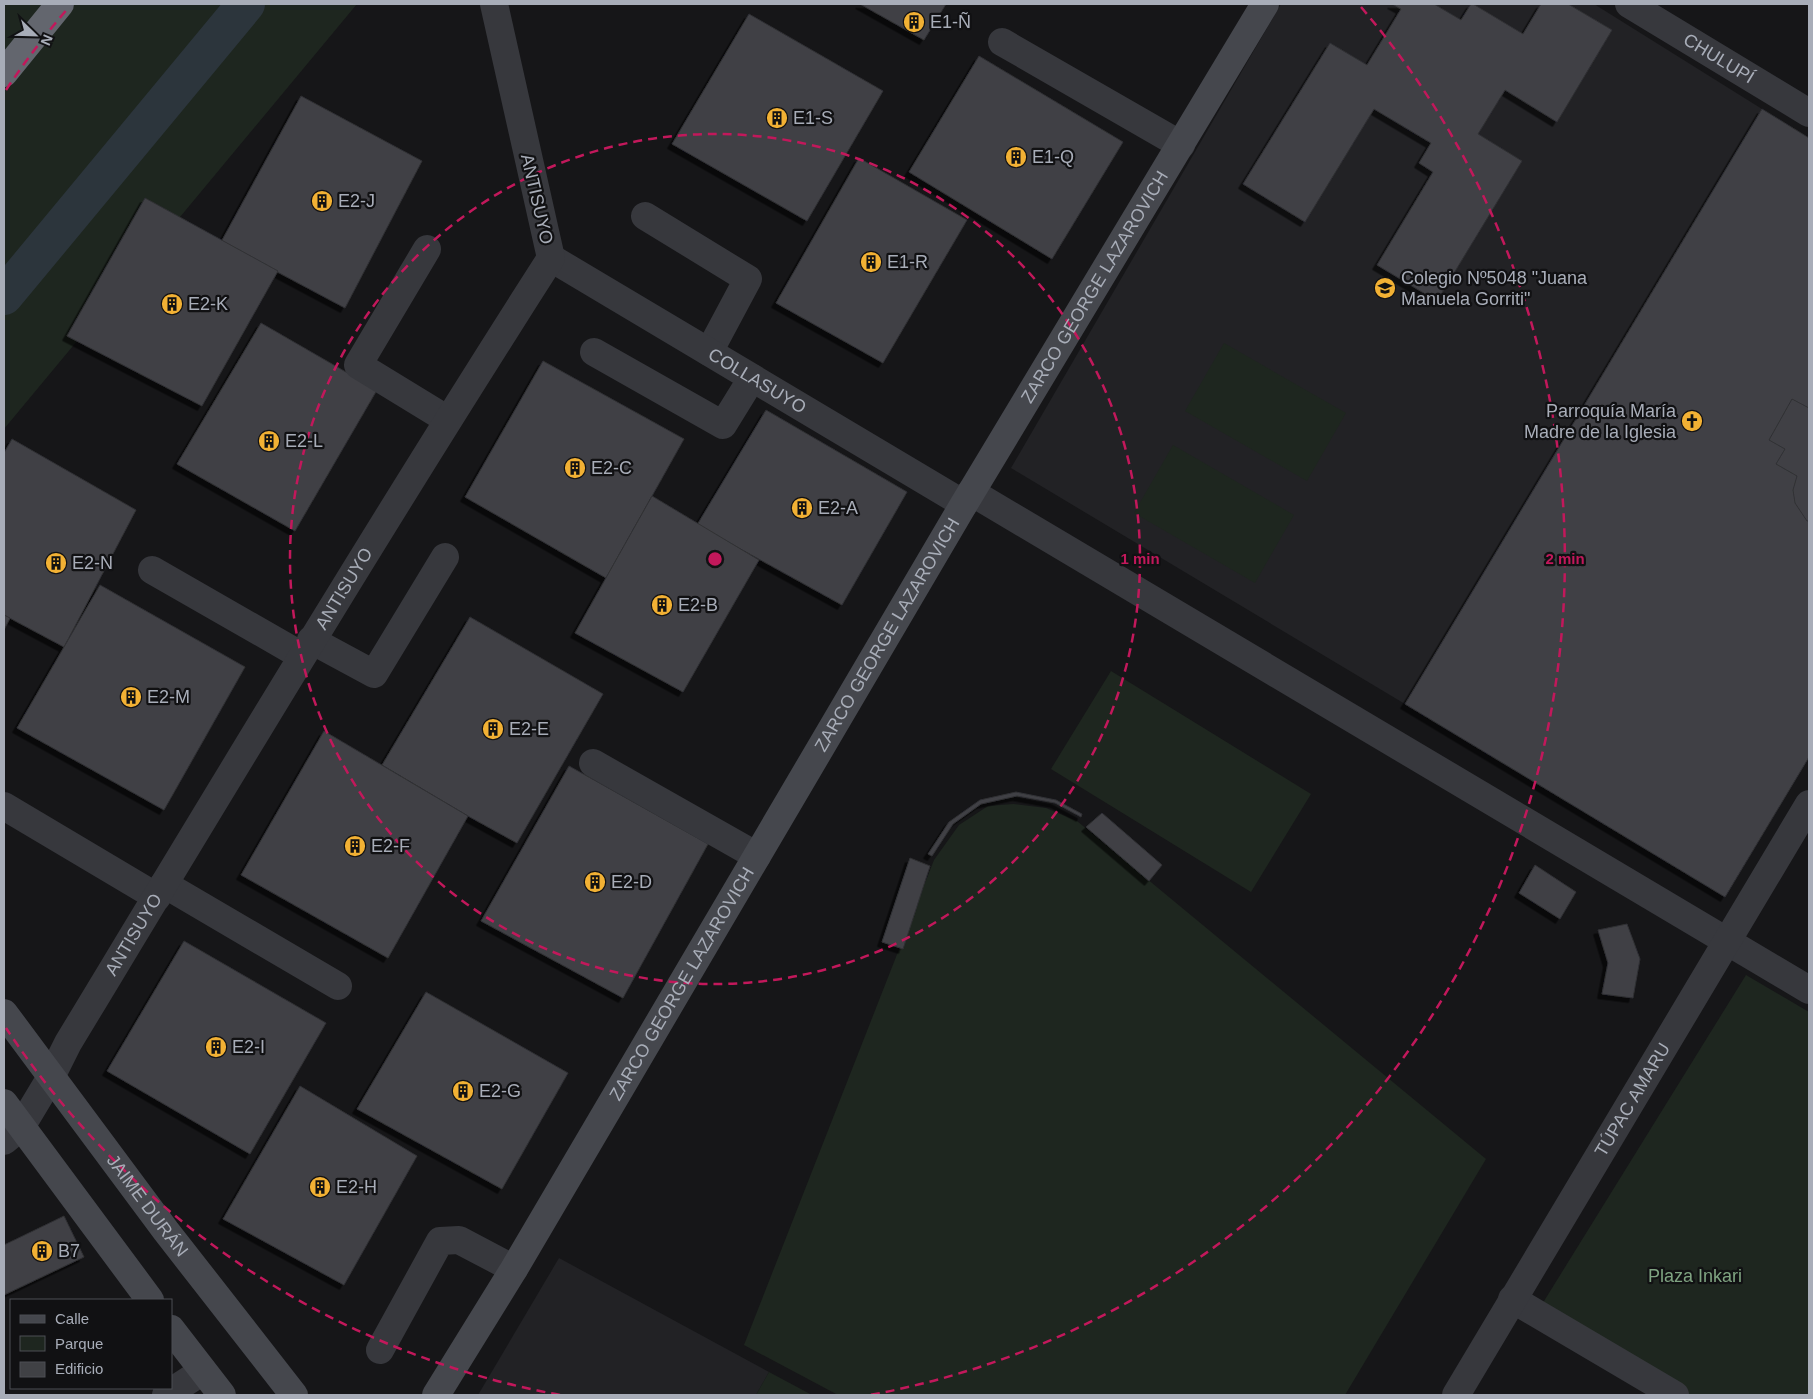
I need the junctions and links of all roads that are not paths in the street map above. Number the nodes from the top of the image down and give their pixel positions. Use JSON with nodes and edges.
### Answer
{"nodes":[{"id":1,"x":60,"y":4,"type":"edge"},
{"id":2,"x":494,"y":4,"type":"edge"},
{"id":3,"x":1265,"y":4,"type":"edge"},
{"id":4,"x":1629,"y":4,"type":"edge"},
{"id":5,"x":1002,"y":42,"type":"dead end"},
{"id":6,"x":4,"y":73,"type":"edge"},
{"id":7,"x":1809,"y":113,"type":"edge"},
{"id":8,"x":1181,"y":145,"type":"junction"},
{"id":9,"x":645,"y":216,"type":"dead end"},
{"id":10,"x":427,"y":248,"type":"dead end"},
{"id":11,"x":551,"y":258,"type":"junction"},
{"id":12,"x":594,"y":352,"type":"dead end"},
{"id":13,"x":709,"y":352,"type":"junction"},
{"id":14,"x":752,"y":378,"type":"junction"},
{"id":15,"x":448,"y":420,"type":"junction"},
{"id":16,"x":968,"y":498,"type":"junction"},
{"id":17,"x":445,"y":557,"type":"dead end"},
{"id":18,"x":152,"y":570,"type":"dead end"},
{"id":19,"x":306,"y":648,"type":"junction"},
{"id":20,"x":593,"y":763,"type":"dead end"},
{"id":21,"x":1809,"y":804,"type":"edge"},
{"id":22,"x":4,"y":806,"type":"edge"},
{"id":23,"x":757,"y":856,"type":"junction"},
{"id":24,"x":160,"y":891,"type":"junction"},
{"id":25,"x":1728,"y":940,"type":"junction"},
{"id":26,"x":338,"y":986,"type":"dead end"},
{"id":27,"x":1809,"y":990,"type":"edge"},
{"id":28,"x":4,"y":1013,"type":"edge"},
{"id":29,"x":51,"y":1077,"type":"junction"},
{"id":30,"x":4,"y":1103,"type":"edge"},
{"id":31,"x":12,"y":1134,"type":"edge"},
{"id":32,"x":514,"y":1269,"type":"junction"},
{"id":33,"x":149,"y":1299,"type":"edge"},
{"id":34,"x":1512,"y":1299,"type":"junction"},
{"id":35,"x":172,"y":1329,"type":"edge"},
{"id":36,"x":380,"y":1350,"type":"dead end"},
{"id":37,"x":203,"y":1371,"type":"junction"},
{"id":38,"x":166,"y":1395,"type":"edge"},
{"id":39,"x":222,"y":1395,"type":"edge"},
{"id":40,"x":294,"y":1395,"type":"edge"},
{"id":41,"x":436,"y":1395,"type":"edge"},
{"id":42,"x":1456,"y":1395,"type":"edge"},
{"id":43,"x":1675,"y":1395,"type":"edge"}],
"edges":[{"from":1,"to":6,"type":"highway"},
{"from":2,"to":11,"type":"street","name":"ANTISUYO"},
{"from":3,"to":8,"type":"street","name":"ZARCO GEORGE LAZAROVICH"},
{"from":4,"to":7,"type":"street","name":"CHULUPÍ"},
{"from":5,"to":8,"type":"street"},
{"from":8,"to":16,"type":"street","name":"ZARCO GEORGE LAZAROVICH"},
{"from":9,"to":13,"type":"street"},
{"from":10,"to":15,"type":"street"},
{"from":11,"to":13,"type":"street","name":"COLLASUYO"},
{"from":11,"to":15,"type":"street","name":"ANTISUYO"},
{"from":12,"to":14,"type":"street"},
{"from":13,"to":14,"type":"street","name":"COLLASUYO"},
{"from":14,"to":16,"type":"street","name":"COLLASUYO"},
{"from":15,"to":19,"type":"street","name":"ANTISUYO"},
{"from":16,"to":23,"type":"street","name":"ZARCO GEORGE LAZAROVICH"},
{"from":16,"to":25,"type":"street","name":"COLLASUYO"},
{"from":17,"to":19,"type":"street"},
{"from":18,"to":19,"type":"street"},
{"from":19,"to":24,"type":"street","name":"ANTISUYO"},
{"from":20,"to":23,"type":"street"},
{"from":21,"to":25,"type":"street","name":"TÚPAC AMARU"},
{"from":22,"to":24,"type":"street"},
{"from":23,"to":32,"type":"street","name":"ZARCO GEORGE LAZAROVICH"},
{"from":24,"to":26,"type":"street"},
{"from":24,"to":29,"type":"street","name":"ANTISUYO"},
{"from":25,"to":27,"type":"street","name":"COLLASUYO"},
{"from":25,"to":34,"type":"street","name":"TÚPAC AMARU"},
{"from":28,"to":29,"type":"street","name":"JAIME DURÁN"},
{"from":29,"to":31,"type":"street","name":"ANTISUYO"},
{"from":29,"to":40,"type":"street","name":"JAIME DURÁN"},
{"from":30,"to":31,"type":"street"},
{"from":31,"to":33,"type":"street"},
{"from":32,"to":36,"type":"street"},
{"from":32,"to":41,"type":"street","name":"ZARCO GEORGE LAZAROVICH"},
{"from":34,"to":42,"type":"street","name":"TÚPAC AMARU"},
{"from":34,"to":43,"type":"street"},
{"from":35,"to":37,"type":"street"},
{"from":37,"to":38,"type":"street"},
{"from":37,"to":39,"type":"street"}]}
